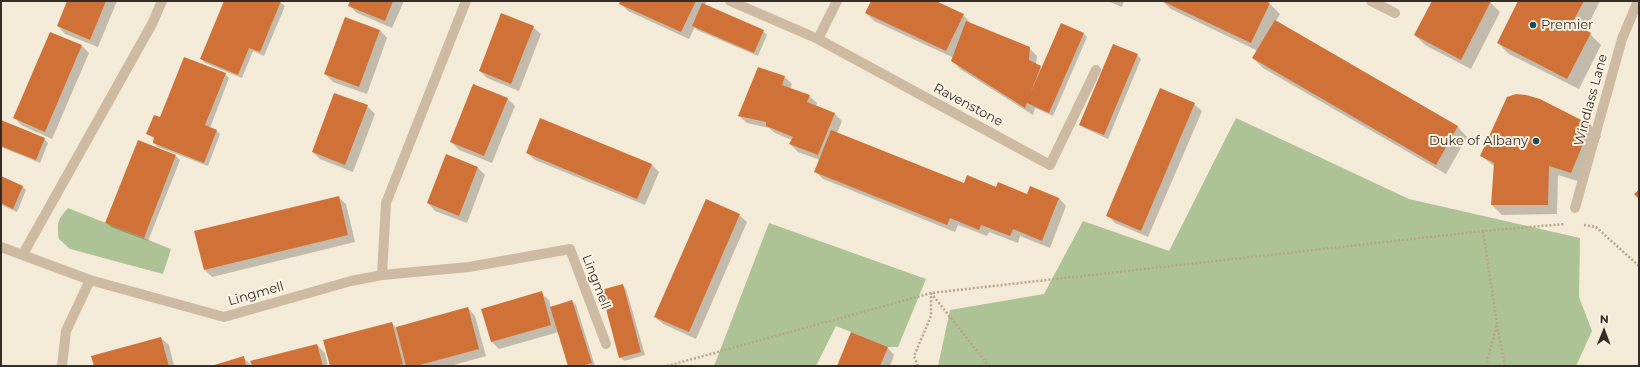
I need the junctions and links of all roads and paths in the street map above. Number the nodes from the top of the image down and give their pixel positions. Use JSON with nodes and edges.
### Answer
{"nodes":[{"id":1,"x":162,"y":1,"type":"edge"},
{"id":2,"x":466,"y":1,"type":"edge"},
{"id":3,"x":730,"y":1,"type":"edge"},
{"id":4,"x":837,"y":1,"type":"edge"},
{"id":5,"x":1371,"y":1,"type":"edge"},
{"id":6,"x":1638,"y":1,"type":"edge"},
{"id":7,"x":1395,"y":13,"type":"dead end"},
{"id":8,"x":818,"y":39,"type":"junction"},
{"id":9,"x":1096,"y":70,"type":"dead end"},
{"id":10,"x":1575,"y":208,"type":"joint"},
{"id":11,"x":1569,"y":223,"type":"junction"},
{"id":12,"x":1483,"y":231,"type":"junction"},
{"id":13,"x":1,"y":247,"type":"edge"},
{"id":14,"x":23,"y":254,"type":"junction"},
{"id":15,"x":1639,"y":266,"type":"edge"},
{"id":16,"x":382,"y":275,"type":"junction"},
{"id":17,"x":90,"y":280,"type":"junction"},
{"id":18,"x":931,"y":293,"type":"junction"},
{"id":19,"x":1497,"y":324,"type":"junction"},
{"id":20,"x":606,"y":344,"type":"dead end"},
{"id":21,"x":62,"y":366,"type":"edge"},
{"id":22,"x":667,"y":366,"type":"edge"},
{"id":23,"x":918,"y":366,"type":"edge"},
{"id":24,"x":989,"y":366,"type":"edge"},
{"id":25,"x":1486,"y":366,"type":"edge"},
{"id":26,"x":1505,"y":366,"type":"edge"}],
"edges":[{"from":1,"to":14,"type":"street"},
{"from":2,"to":16,"type":"street"},
{"from":3,"to":8,"type":"street"},
{"from":4,"to":8,"type":"street"},
{"from":5,"to":7,"type":"street"},
{"from":6,"to":10,"type":"street","name":"Windlass Lane"},
{"from":8,"to":9,"type":"street","name":"Ravenstone"},
{"from":10,"to":11,"type":"path"},
{"from":11,"to":12,"type":"path"},
{"from":11,"to":15,"type":"path"},
{"from":12,"to":18,"type":"path"},
{"from":12,"to":19,"type":"path"},
{"from":13,"to":14,"type":"street","name":"Lingmell"},
{"from":14,"to":17,"type":"street","name":"Lingmell"},
{"from":16,"to":17,"type":"street","name":"Lingmell"},
{"from":16,"to":20,"type":"street","name":"Lingmell"},
{"from":17,"to":21,"type":"street"},
{"from":18,"to":22,"type":"path"},
{"from":18,"to":23,"type":"path"},
{"from":18,"to":24,"type":"path"},
{"from":19,"to":25,"type":"path"},
{"from":19,"to":26,"type":"path"}]}
